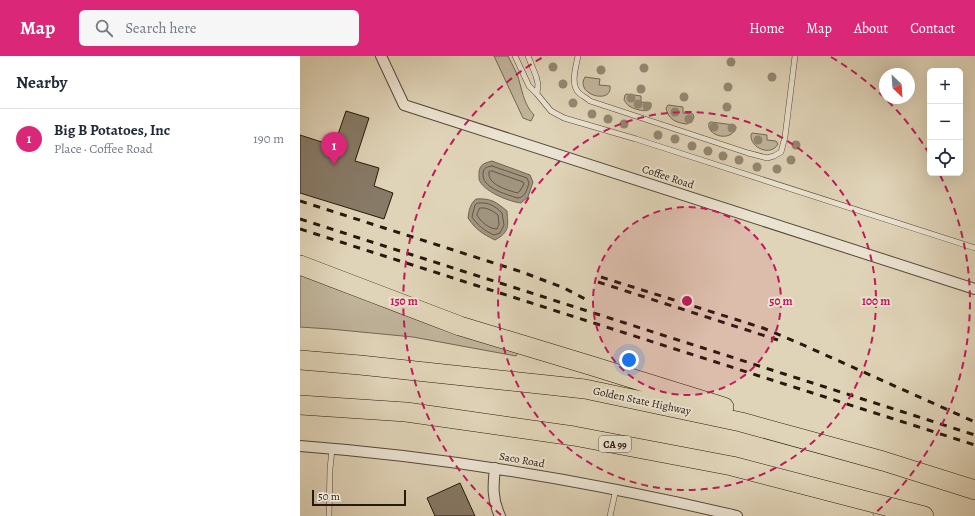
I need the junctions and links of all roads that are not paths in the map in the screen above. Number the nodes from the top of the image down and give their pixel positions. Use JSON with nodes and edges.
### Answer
{"nodes":[{"id":1,"x":381,"y":56,"type":"edge"},
{"id":2,"x":515,"y":56,"type":"edge"},
{"id":3,"x":528,"y":56,"type":"edge"},
{"id":4,"x":578,"y":56,"type":"edge"},
{"id":5,"x":796,"y":56,"type":"edge"},
{"id":6,"x":537,"y":94,"type":"junction"},
{"id":7,"x":975,"y":248,"type":"edge"},
{"id":8,"x":300,"y":265,"type":"edge"},
{"id":9,"x":975,"y":289,"type":"edge"},
{"id":10,"x":300,"y":360,"type":"edge"},
{"id":11,"x":300,"y":405,"type":"edge"},
{"id":12,"x":300,"y":446,"type":"edge"},
{"id":13,"x":332,"y":449,"type":"junction"},
{"id":14,"x":882,"y":461,"type":"junction"},
{"id":15,"x":495,"y":468,"type":"junction"},
{"id":16,"x":616,"y":489,"type":"junction"},
{"id":17,"x":975,"y":490,"type":"edge"},
{"id":18,"x":329,"y":516,"type":"edge"},
{"id":19,"x":500,"y":516,"type":"edge"},
{"id":20,"x":610,"y":516,"type":"edge"},
{"id":21,"x":734,"y":516,"type":"edge"},
{"id":22,"x":924,"y":516,"type":"edge"}],
"edges":[{"from":1,"to":9,"type":"street","name":"Coffee Road"},
{"from":2,"to":6,"type":"lane"},
{"from":3,"to":6,"type":"lane"},
{"from":4,"to":5,"type":"lane"},
{"from":6,"to":7,"type":"lane"},
{"from":8,"to":14,"type":"highway"},
{"from":10,"to":14,"type":"highway","name":"Golden State Highway"},
{"from":11,"to":22,"type":"highway","number":"CA 99"},
{"from":12,"to":13,"type":"street","name":"Saco Road"},
{"from":13,"to":15,"type":"street","name":"Saco Road"},
{"from":13,"to":18,"type":"lane"},
{"from":14,"to":17,"type":"highway","name":"Golden State Highway"},
{"from":15,"to":16,"type":"street","name":"Saco Road"},
{"from":15,"to":19,"type":"street"},
{"from":16,"to":20,"type":"lane"},
{"from":16,"to":21,"type":"street","name":"Saco Road"}]}
